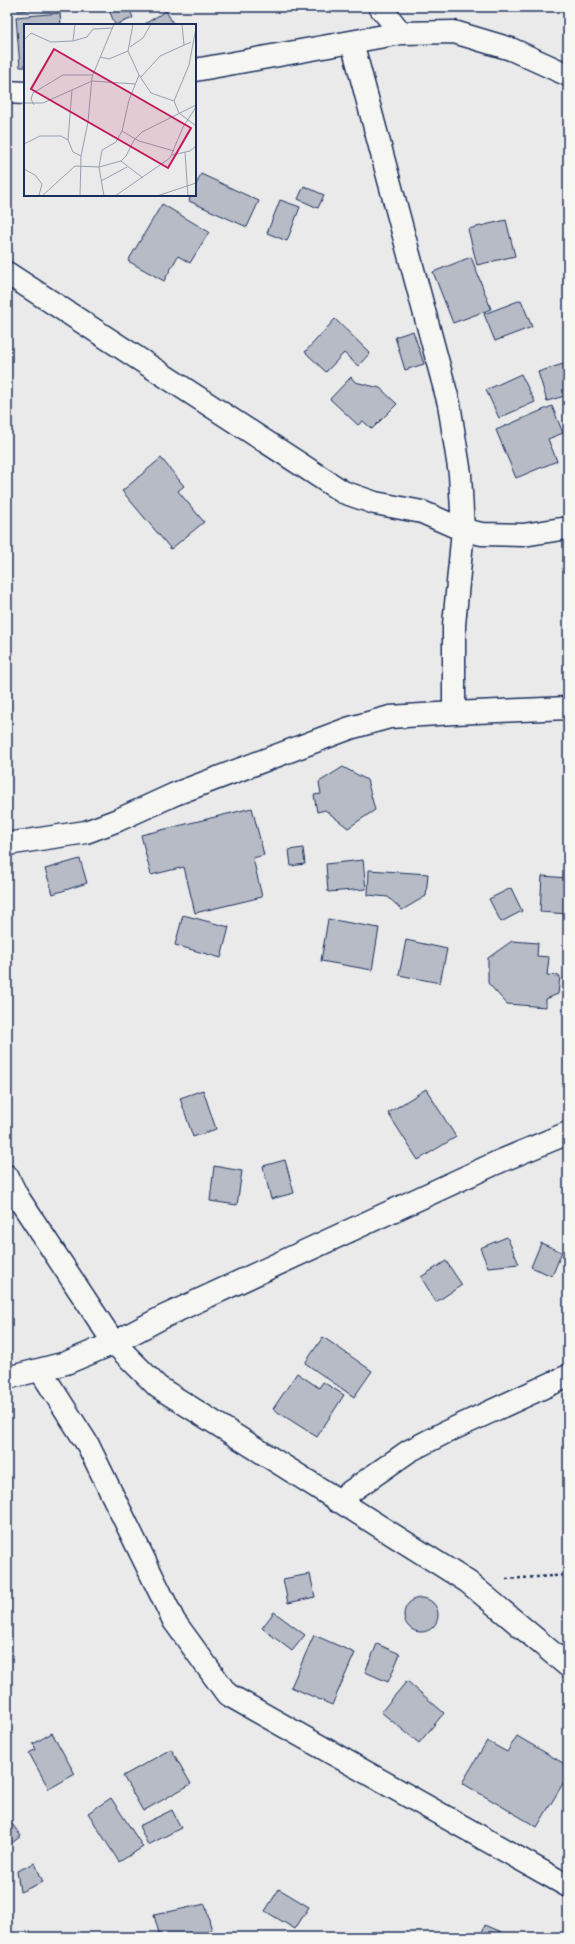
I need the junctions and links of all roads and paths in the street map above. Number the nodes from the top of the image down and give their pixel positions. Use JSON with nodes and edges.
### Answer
{"nodes":[{"id":1,"x":380,"y":7,"type":"edge"},
{"id":2,"x":401,"y":33,"type":"junction"},
{"id":3,"x":352,"y":42,"type":"junction"},
{"id":4,"x":196,"y":70,"type":"edge"},
{"id":5,"x":568,"y":75,"type":"edge"},
{"id":6,"x":7,"y":92,"type":"edge"},
{"id":7,"x":24,"y":93,"type":"edge"},
{"id":8,"x":7,"y":273,"type":"edge"},
{"id":9,"x":568,"y":528,"type":"edge"},
{"id":10,"x":463,"y":530,"type":"junction"},
{"id":11,"x":568,"y":708,"type":"edge"},
{"id":12,"x":454,"y":713,"type":"junction"},
{"id":13,"x":7,"y":844,"type":"edge"},
{"id":14,"x":568,"y":1133,"type":"edge"},
{"id":15,"x":7,"y":1176,"type":"edge"},
{"id":16,"x":114,"y":1343,"type":"junction"},
{"id":17,"x":40,"y":1370,"type":"junction"},
{"id":18,"x":568,"y":1376,"type":"edge"},
{"id":19,"x":7,"y":1378,"type":"edge"},
{"id":20,"x":337,"y":1501,"type":"junction"},
{"id":21,"x":568,"y":1574,"type":"edge"},
{"id":22,"x":468,"y":1582,"type":"junction"},
{"id":23,"x":568,"y":1666,"type":"edge"},
{"id":24,"x":568,"y":1886,"type":"edge"}],
"edges":[{"from":1,"to":2,"type":"street"},
{"from":2,"to":3,"type":"street"},
{"from":2,"to":5,"type":"street"},
{"from":3,"to":4,"type":"street"},
{"from":3,"to":10,"type":"street"},
{"from":6,"to":7,"type":"street"},
{"from":8,"to":10,"type":"street"},
{"from":9,"to":10,"type":"street"},
{"from":10,"to":12,"type":"street"},
{"from":11,"to":12,"type":"street"},
{"from":12,"to":13,"type":"street"},
{"from":14,"to":16,"type":"street"},
{"from":15,"to":16,"type":"street"},
{"from":16,"to":17,"type":"street"},
{"from":16,"to":20,"type":"street"},
{"from":17,"to":19,"type":"street"},
{"from":17,"to":24,"type":"street"},
{"from":18,"to":20,"type":"street"},
{"from":20,"to":22,"type":"street"},
{"from":21,"to":22,"type":"path"},
{"from":22,"to":23,"type":"street"}]}
